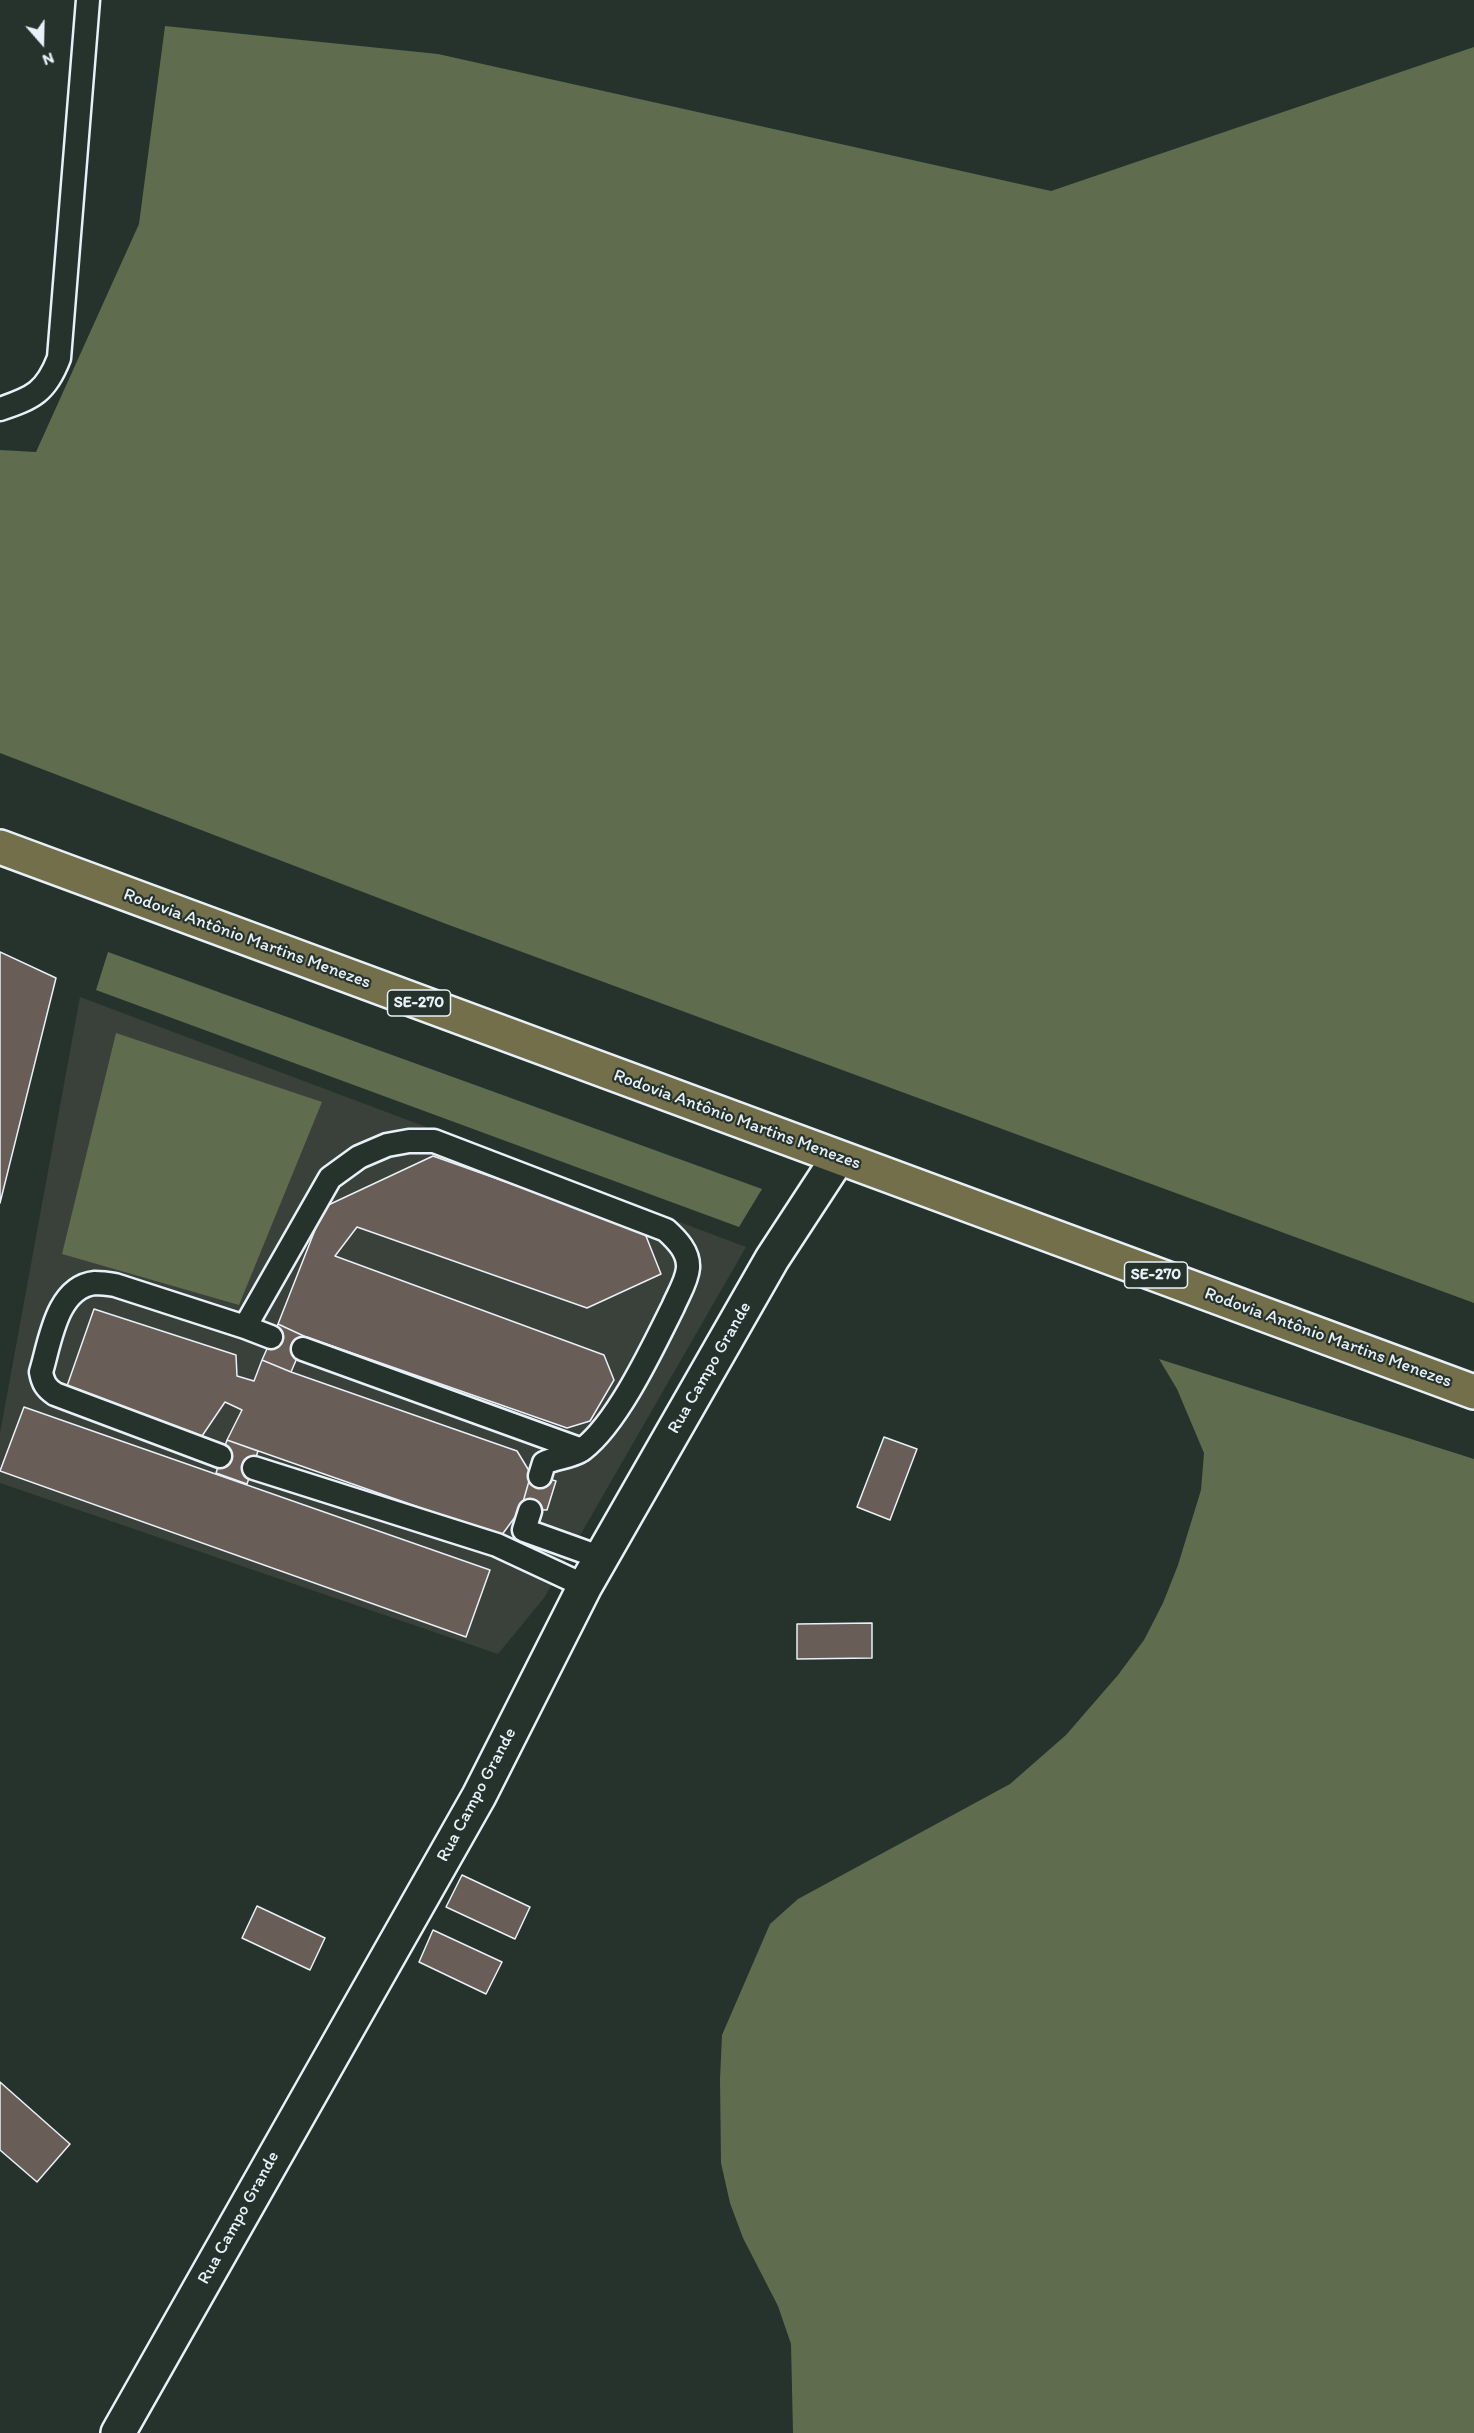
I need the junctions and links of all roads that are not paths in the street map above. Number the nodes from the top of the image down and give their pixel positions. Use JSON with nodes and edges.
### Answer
{"nodes":[{"id":1,"x":88,"y":0,"type":"edge"},
{"id":2,"x":0,"y":409,"type":"edge"},
{"id":3,"x":0,"y":847,"type":"edge"},
{"id":4,"x":838,"y":1158,"type":"junction"},
{"id":5,"x":245,"y":1328,"type":"junction"},
{"id":6,"x":271,"y":1337,"type":"dead end"},
{"id":7,"x":303,"y":1349,"type":"dead end"},
{"id":8,"x":1474,"y":1392,"type":"edge"},
{"id":9,"x":582,"y":1450,"type":"junction"},
{"id":10,"x":220,"y":1456,"type":"dead end"},
{"id":11,"x":254,"y":1468,"type":"dead end"},
{"id":12,"x":540,"y":1476,"type":"dead end"},
{"id":13,"x":530,"y":1511,"type":"dead end"},
{"id":14,"x":602,"y":1558,"type":"junction"},
{"id":15,"x":585,"y":1586,"type":"junction"},
{"id":16,"x":118,"y":2433,"type":"edge"}],
"edges":[{"from":1,"to":2,"type":"lane"},
{"from":3,"to":4,"type":"main road","name":"Rodovia Antônio Martins Menezes","number":"SE-270"},
{"from":4,"to":8,"type":"main road","name":"Rodovia Antônio Martins Menezes","number":"SE-270"},
{"from":4,"to":14,"type":"street","name":"Rua Campo Grande"},
{"from":5,"to":6,"type":"lane"},
{"from":5,"to":9,"type":"lane"},
{"from":5,"to":10,"type":"lane"},
{"from":7,"to":9,"type":"lane"},
{"from":9,"to":12,"type":"lane"},
{"from":11,"to":15,"type":"lane"},
{"from":13,"to":14,"type":"lane"},
{"from":14,"to":15,"type":"street","name":"Rua Campo Grande"},
{"from":15,"to":16,"type":"street","name":"Rua Campo Grande"}]}
